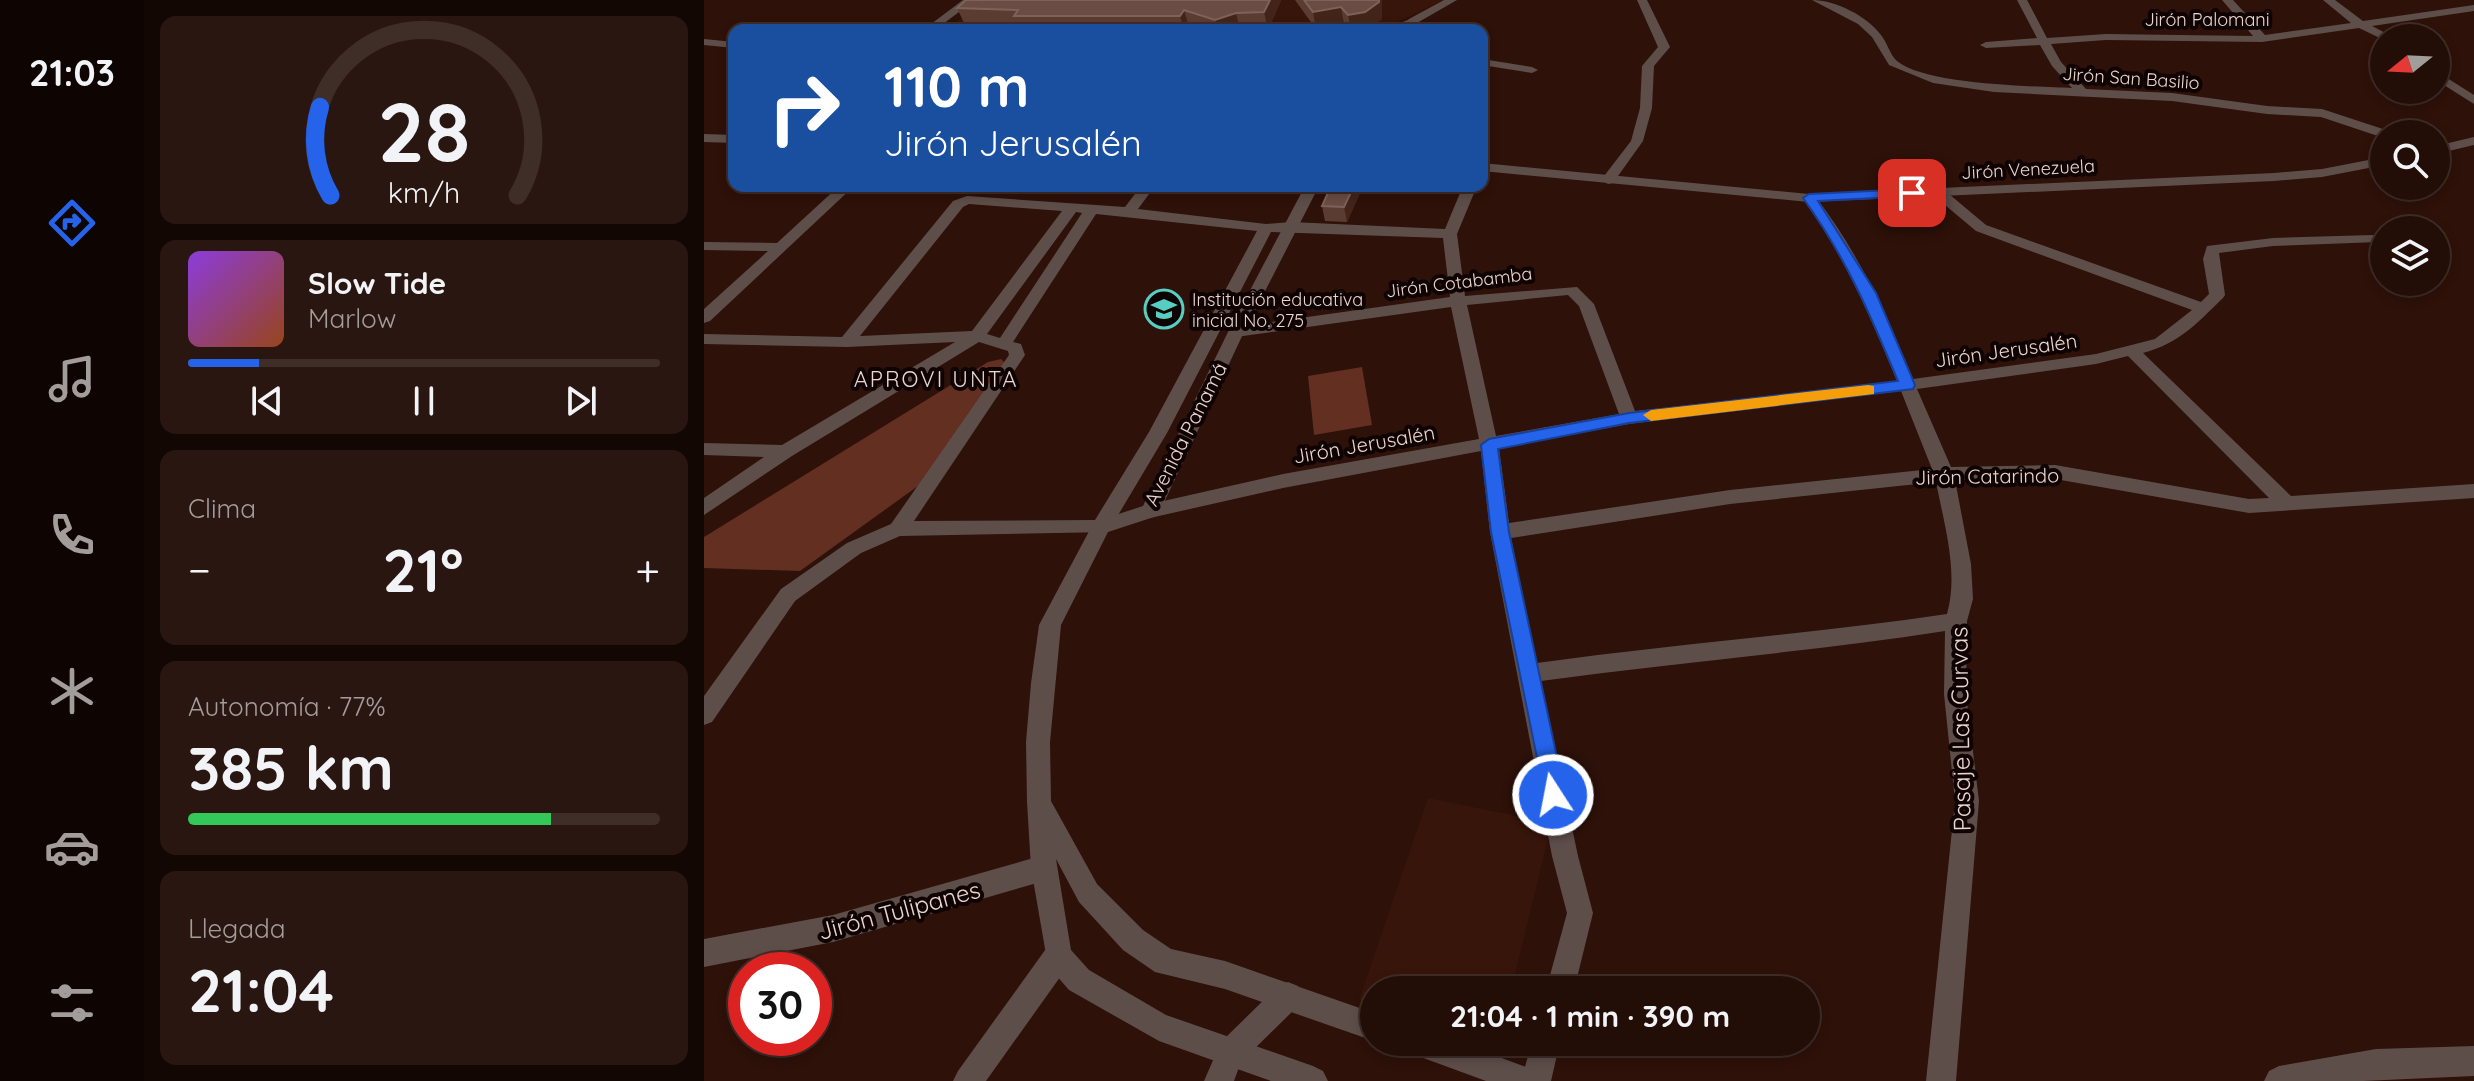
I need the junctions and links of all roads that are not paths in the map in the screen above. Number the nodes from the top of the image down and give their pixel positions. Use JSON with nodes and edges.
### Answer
{"nodes":[{"id":1,"x":970,"y":0,"type":"edge"},
{"id":2,"x":1452,"y":0,"type":"edge"},
{"id":3,"x":1642,"y":0,"type":"edge"},
{"id":4,"x":1817,"y":0,"type":"edge"},
{"id":5,"x":2022,"y":0,"type":"edge"},
{"id":6,"x":2227,"y":0,"type":"edge"},
{"id":7,"x":2328,"y":0,"type":"edge"},
{"id":8,"x":2474,"y":8,"type":"edge"},
{"id":9,"x":936,"y":24,"type":"edge"},
{"id":10,"x":1413,"y":24,"type":"edge"},
{"id":11,"x":2361,"y":25,"type":"junction"},
{"id":12,"x":2370,"y":29,"type":"edge"},
{"id":13,"x":2262,"y":39,"type":"junction"},
{"id":14,"x":2045,"y":41,"type":"junction"},
{"id":15,"x":704,"y":42,"type":"edge"},
{"id":16,"x":728,"y":44,"type":"edge"},
{"id":17,"x":1986,"y":45,"type":"dead end"},
{"id":18,"x":1488,"y":63,"type":"edge"},
{"id":19,"x":1532,"y":70,"type":"dead end"},
{"id":20,"x":2450,"y":84,"type":"edge"},
{"id":21,"x":2083,"y":93,"type":"junction"},
{"id":22,"x":2474,"y":100,"type":"edge"},
{"id":23,"x":2370,"y":129,"type":"edge"},
{"id":24,"x":704,"y":130,"type":"edge"},
{"id":25,"x":728,"y":131,"type":"edge"},
{"id":26,"x":704,"y":138,"type":"edge"},
{"id":27,"x":728,"y":139,"type":"edge"},
{"id":28,"x":2474,"y":141,"type":"edge"},
{"id":29,"x":2450,"y":147,"type":"edge"},
{"id":30,"x":2370,"y":164,"type":"edge"},
{"id":31,"x":1488,"y":168,"type":"edge"},
{"id":32,"x":1608,"y":180,"type":"junction"},
{"id":33,"x":841,"y":192,"type":"edge"},
{"id":34,"x":1144,"y":192,"type":"edge"},
{"id":35,"x":1309,"y":192,"type":"edge"},
{"id":36,"x":1468,"y":192,"type":"edge"},
{"id":37,"x":1938,"y":192,"type":"junction"},
{"id":38,"x":1809,"y":198,"type":"junction"},
{"id":39,"x":1071,"y":209,"type":"junction"},
{"id":40,"x":1091,"y":210,"type":"junction"},
{"id":41,"x":1129,"y":212,"type":"junction"},
{"id":42,"x":1291,"y":226,"type":"junction"},
{"id":43,"x":1266,"y":228,"type":"junction"},
{"id":44,"x":1450,"y":234,"type":"junction"},
{"id":45,"x":2370,"y":239,"type":"edge"},
{"id":46,"x":704,"y":246,"type":"edge"},
{"id":47,"x":782,"y":247,"type":"junction"},
{"id":48,"x":1458,"y":301,"type":"junction"},
{"id":49,"x":2203,"y":308,"type":"junction"},
{"id":50,"x":704,"y":318,"type":"edge"},
{"id":51,"x":1236,"y":332,"type":"junction"},
{"id":52,"x":977,"y":336,"type":"junction"},
{"id":53,"x":704,"y":339,"type":"edge"},
{"id":54,"x":847,"y":342,"type":"junction"},
{"id":55,"x":1003,"y":345,"type":"junction"},
{"id":56,"x":2132,"y":351,"type":"junction"},
{"id":57,"x":1907,"y":385,"type":"junction"},
{"id":58,"x":1629,"y":418,"type":"junction"},
{"id":59,"x":1489,"y":445,"type":"junction"},
{"id":60,"x":704,"y":449,"type":"edge"},
{"id":61,"x":785,"y":451,"type":"junction"},
{"id":62,"x":1944,"y":474,"type":"junction"},
{"id":63,"x":2474,"y":491,"type":"edge"},
{"id":64,"x":2286,"y":503,"type":"junction"},
{"id":65,"x":704,"y":508,"type":"edge"},
{"id":66,"x":1150,"y":511,"type":"junction"},
{"id":67,"x":1101,"y":527,"type":"junction"},
{"id":68,"x":898,"y":529,"type":"junction"},
{"id":69,"x":1500,"y":532,"type":"junction"},
{"id":70,"x":1956,"y":621,"type":"junction"},
{"id":71,"x":1530,"y":673,"type":"junction"},
{"id":72,"x":704,"y":715,"type":"edge"},
{"id":73,"x":1039,"y":802,"type":"junction"},
{"id":74,"x":1044,"y":868,"type":"junction"},
{"id":75,"x":704,"y":953,"type":"edge"},
{"id":76,"x":1058,"y":956,"type":"junction"},
{"id":77,"x":1564,"y":976,"type":"edge"},
{"id":78,"x":1288,"y":996,"type":"junction"},
{"id":79,"x":1360,"y":1022,"type":"edge"},
{"id":80,"x":1231,"y":1052,"type":"junction"},
{"id":81,"x":1456,"y":1056,"type":"edge"},
{"id":82,"x":1542,"y":1056,"type":"edge"},
{"id":83,"x":2474,"y":1061,"type":"edge"},
{"id":84,"x":968,"y":1081,"type":"edge"},
{"id":85,"x":1219,"y":1081,"type":"edge"},
{"id":86,"x":1313,"y":1081,"type":"edge"},
{"id":87,"x":1527,"y":1081,"type":"edge"},
{"id":88,"x":1536,"y":1081,"type":"edge"},
{"id":89,"x":1941,"y":1081,"type":"edge"},
{"id":90,"x":2279,"y":1081,"type":"edge"}],
"edges":[{"from":1,"to":9,"type":"street"},
{"from":2,"to":10,"type":"street"},
{"from":3,"to":32,"type":"street"},
{"from":4,"to":21,"type":"street","name":"Jirón San Basilio"},
{"from":5,"to":14,"type":"street"},
{"from":6,"to":13,"type":"street"},
{"from":7,"to":11,"type":"street"},
{"from":8,"to":11,"type":"street","name":"Jirón Palomani"},
{"from":11,"to":12,"type":"street"},
{"from":11,"to":13,"type":"street","name":"Jirón Palomani"},
{"from":13,"to":14,"type":"street","name":"Jirón Palomani"},
{"from":14,"to":17,"type":"street","name":"Jirón Palomani"},
{"from":14,"to":21,"type":"street"},
{"from":15,"to":16,"type":"street"},
{"from":18,"to":19,"type":"street"},
{"from":20,"to":22,"type":"street"},
{"from":21,"to":23,"type":"street","name":"Jirón San Basilio"},
{"from":24,"to":25,"type":"street"},
{"from":26,"to":27,"type":"street"},
{"from":28,"to":29,"type":"street"},
{"from":30,"to":37,"type":"street","name":"Jirón Venezuela"},
{"from":31,"to":32,"type":"street","name":"Jirón Venezuela"},
{"from":32,"to":38,"type":"street","name":"Jirón Venezuela"},
{"from":33,"to":47,"type":"street"},
{"from":34,"to":41,"type":"street"},
{"from":35,"to":42,"type":"street","name":"Avenida Panamá"},
{"from":36,"to":44,"type":"street"},
{"from":37,"to":38,"type":"street","name":"Jirón Venezuela"},
{"from":37,"to":49,"type":"street"},
{"from":38,"to":57,"type":"street","name":"Pasaje Las Curvas"},
{"from":39,"to":40,"type":"street"},
{"from":39,"to":52,"type":"street"},
{"from":39,"to":54,"type":"street"},
{"from":40,"to":41,"type":"street"},
{"from":40,"to":55,"type":"street"},
{"from":41,"to":43,"type":"street"},
{"from":42,"to":43,"type":"street"},
{"from":42,"to":44,"type":"street"},
{"from":42,"to":51,"type":"street","name":"Avenida Panamá"},
{"from":43,"to":67,"type":"street","name":"Avenida Panamá"},
{"from":44,"to":48,"type":"street"},
{"from":45,"to":49,"type":"street"},
{"from":46,"to":47,"type":"street"},
{"from":47,"to":50,"type":"street"},
{"from":48,"to":51,"type":"street","name":"Jirón Cotabamba"},
{"from":48,"to":58,"type":"street","name":"Jirón Cotabamba"},
{"from":48,"to":59,"type":"street"},
{"from":49,"to":56,"type":"street","name":"Jirón Jerusalén"},
{"from":51,"to":66,"type":"street","name":"Avenida Panamá"},
{"from":52,"to":54,"type":"street"},
{"from":52,"to":55,"type":"street"},
{"from":52,"to":61,"type":"street"},
{"from":53,"to":54,"type":"street"},
{"from":55,"to":68,"type":"street"},
{"from":56,"to":57,"type":"street","name":"Jirón Jerusalén"},
{"from":56,"to":64,"type":"street"},
{"from":57,"to":58,"type":"street","name":"Jirón Jerusalén"},
{"from":57,"to":62,"type":"street","name":"Pasaje Las Curvas"},
{"from":58,"to":59,"type":"street","name":"Jirón Jerusalén"},
{"from":59,"to":66,"type":"street","name":"Jirón Jerusalén"},
{"from":59,"to":69,"type":"street"},
{"from":60,"to":61,"type":"street"},
{"from":61,"to":65,"type":"street"},
{"from":62,"to":64,"type":"street","name":"Jirón Catarindo"},
{"from":62,"to":69,"type":"street","name":"Jirón Catarindo"},
{"from":62,"to":70,"type":"street","name":"Pasaje Las Curvas"},
{"from":63,"to":64,"type":"street","name":"Jirón Catarindo"},
{"from":66,"to":67,"type":"street","name":"Avenida Panamá"},
{"from":67,"to":68,"type":"street"},
{"from":67,"to":73,"type":"street","name":"Avenida Panamá"},
{"from":68,"to":72,"type":"street"},
{"from":69,"to":71,"type":"street"},
{"from":70,"to":71,"type":"street"},
{"from":70,"to":89,"type":"street","name":"Pasaje Las Curvas"},
{"from":71,"to":77,"type":"street"},
{"from":73,"to":74,"type":"street","name":"Avenida Panamá"},
{"from":73,"to":78,"type":"street","name":"Avenida Panamá"},
{"from":74,"to":75,"type":"street","name":"Jirón Tulipanes"},
{"from":74,"to":76,"type":"street","name":"Avenida Panamá"},
{"from":76,"to":80,"type":"street"},
{"from":76,"to":84,"type":"street"},
{"from":78,"to":79,"type":"street","name":"Avenida Panamá"},
{"from":78,"to":80,"type":"street"},
{"from":80,"to":85,"type":"street"},
{"from":80,"to":86,"type":"street"},
{"from":81,"to":87,"type":"street"},
{"from":82,"to":88,"type":"street"},
{"from":83,"to":90,"type":"street"}]}
